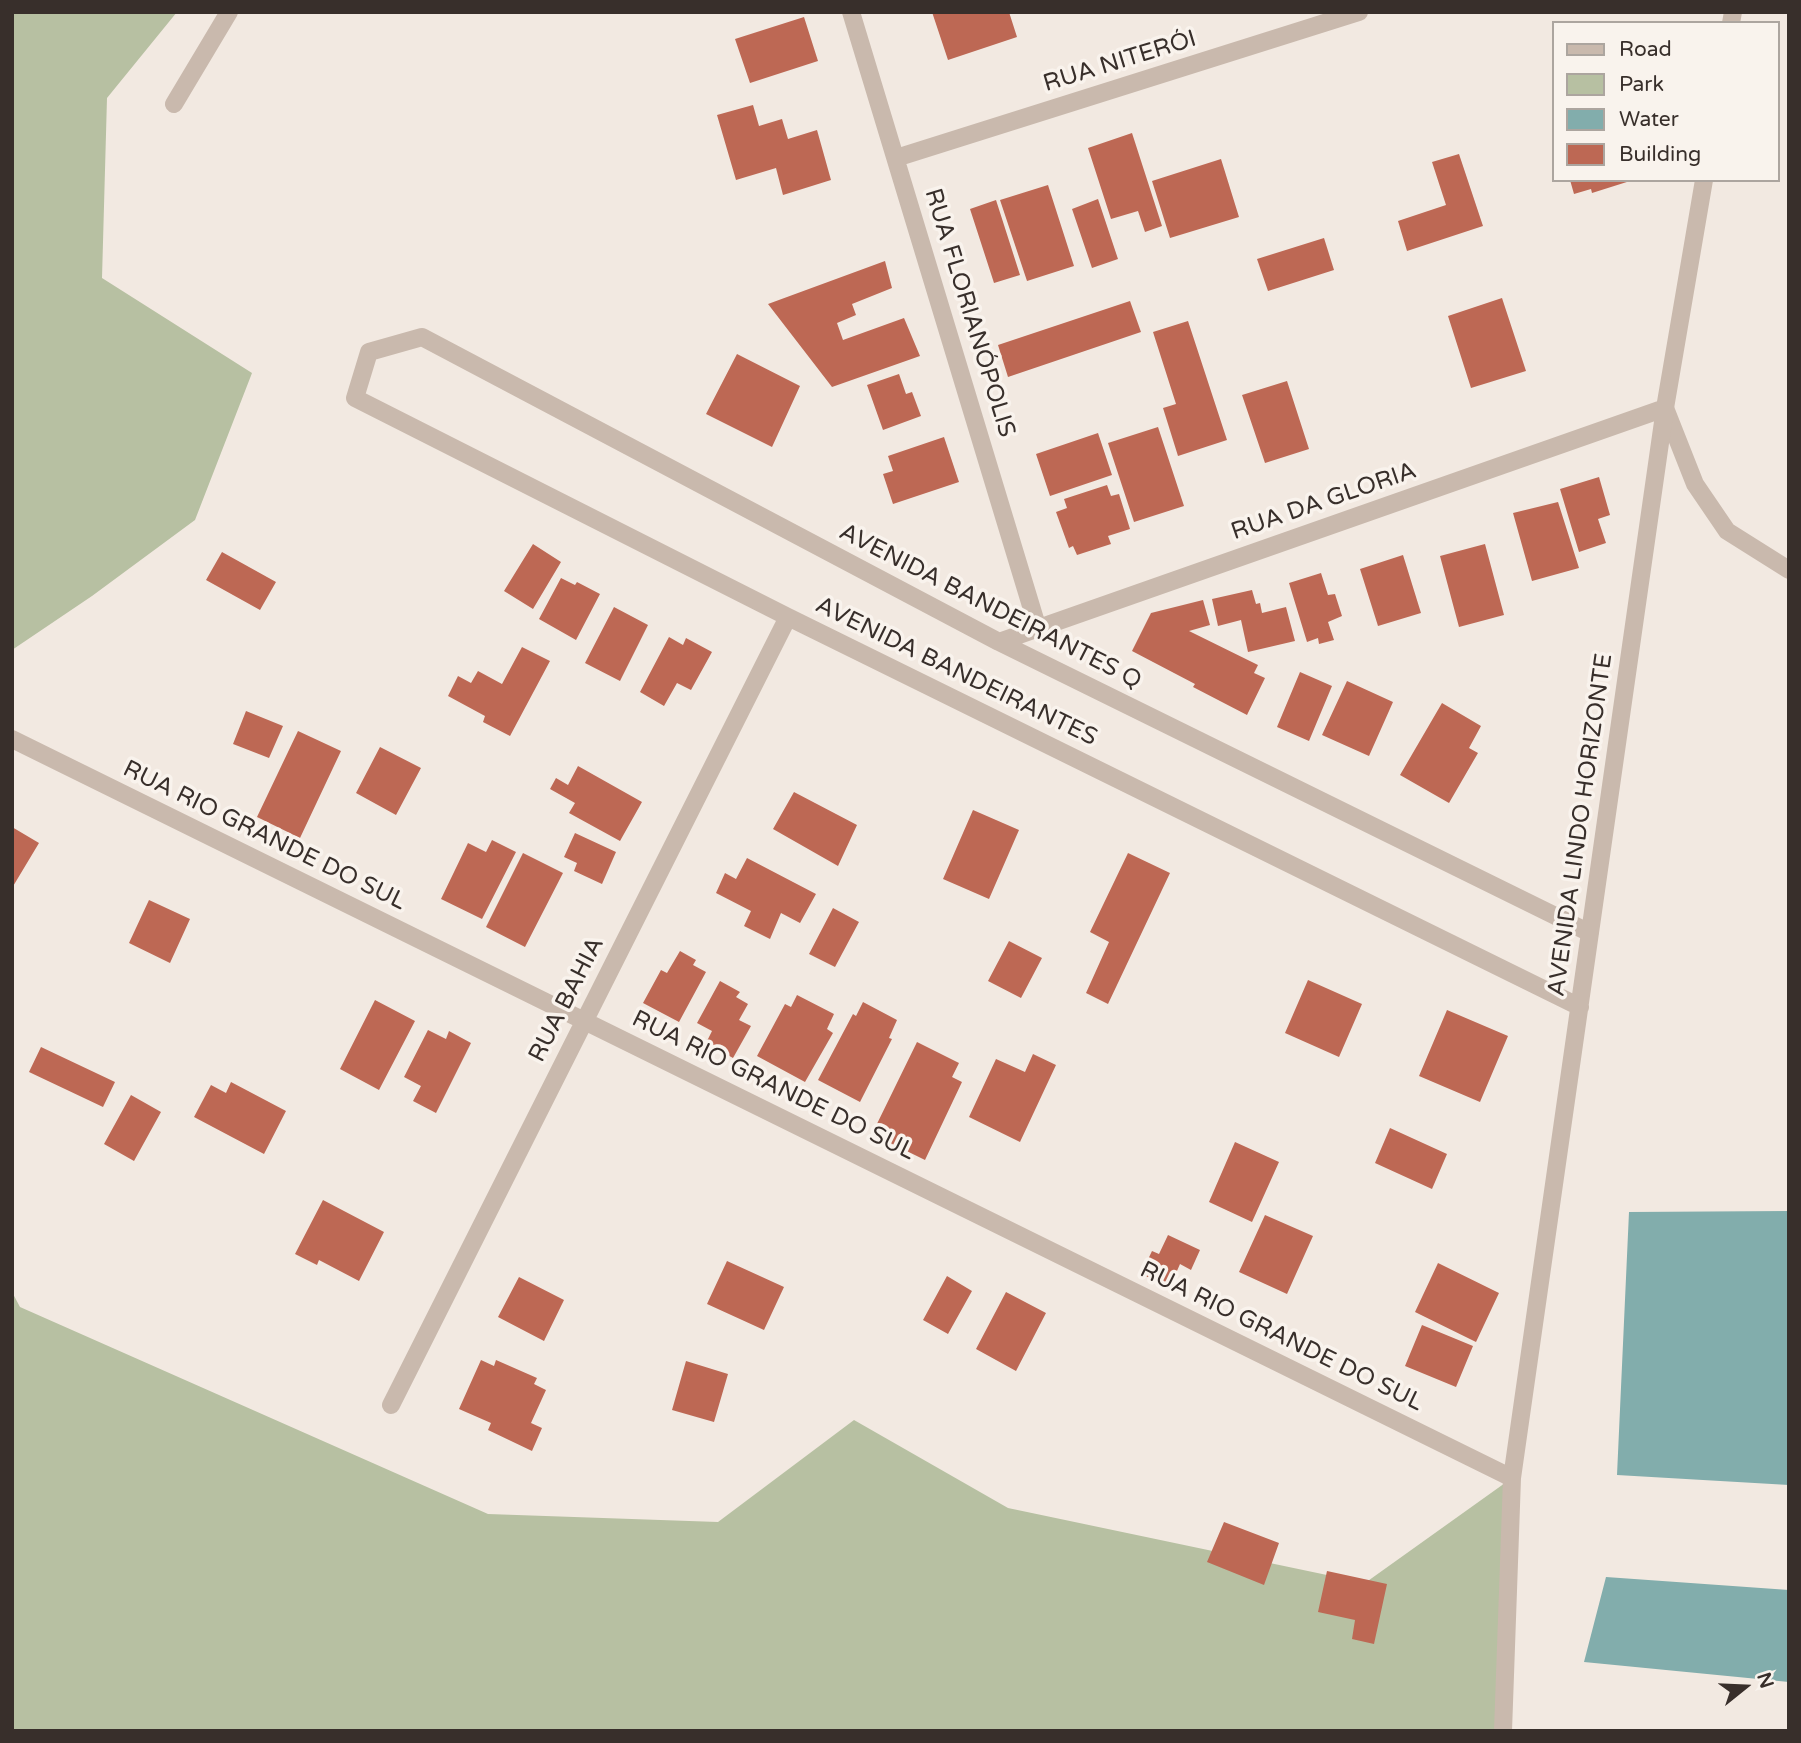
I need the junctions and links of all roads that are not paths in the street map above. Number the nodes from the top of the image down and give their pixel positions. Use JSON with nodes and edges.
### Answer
{"nodes":[{"id":1,"x":229,"y":12,"type":"edge"},
{"id":2,"x":851,"y":12,"type":"edge"},
{"id":3,"x":1359,"y":12,"type":"edge"},
{"id":4,"x":174,"y":104,"type":"dead end"},
{"id":5,"x":896,"y":158,"type":"junction"},
{"id":6,"x":1704,"y":182,"type":"edge"},
{"id":7,"x":369,"y":352,"type":"joint"},
{"id":8,"x":1665,"y":408,"type":"junction"},
{"id":9,"x":1789,"y":570,"type":"edge"},
{"id":10,"x":788,"y":617,"type":"junction"},
{"id":11,"x":1038,"y":629,"type":"junction"},
{"id":12,"x":999,"y":642,"type":"junction"},
{"id":13,"x":12,"y":738,"type":"edge"},
{"id":14,"x":1590,"y":933,"type":"junction"},
{"id":15,"x":1580,"y":1007,"type":"junction"},
{"id":16,"x":584,"y":1021,"type":"junction"},
{"id":17,"x":391,"y":1405,"type":"dead end"},
{"id":18,"x":1512,"y":1478,"type":"junction"},
{"id":19,"x":1503,"y":1731,"type":"edge"}],
"edges":[{"from":1,"to":4,"type":"street"},
{"from":2,"to":5,"type":"street","name":"RUA FLORIANÓPOLIS"},
{"from":3,"to":5,"type":"street","name":"RUA NITERÓI"},
{"from":5,"to":11,"type":"street","name":"RUA FLORIANÓPOLIS"},
{"from":6,"to":8,"type":"street","name":"AVENIDA LINDO HORIZONTE"},
{"from":7,"to":10,"type":"street","name":"AVENIDA BANDEIRANTES"},
{"from":7,"to":12,"type":"street","name":"AVENIDA BANDEIRANTES Q"},
{"from":8,"to":9,"type":"street"},
{"from":8,"to":11,"type":"street","name":"RUA DA GLORIA"},
{"from":8,"to":14,"type":"street","name":"AVENIDA LINDO HORIZONTE"},
{"from":10,"to":15,"type":"street","name":"AVENIDA BANDEIRANTES"},
{"from":10,"to":16,"type":"street","name":"RUA BAHIA"},
{"from":11,"to":12,"type":"street","name":"RUA DA GLORIA"},
{"from":12,"to":14,"type":"street","name":"AVENIDA BANDEIRANTES Q"},
{"from":13,"to":16,"type":"street","name":"RUA RIO GRANDE DO SUL"},
{"from":14,"to":15,"type":"street","name":"AVENIDA LINDO HORIZONTE"},
{"from":15,"to":18,"type":"street","name":"AVENIDA LINDO HORIZONTE"},
{"from":16,"to":17,"type":"street","name":"RUA BAHIA"},
{"from":16,"to":18,"type":"street","name":"RUA RIO GRANDE DO SUL"},
{"from":18,"to":19,"type":"street","name":"AVENIDA LINDO HORIZONTE"}]}
